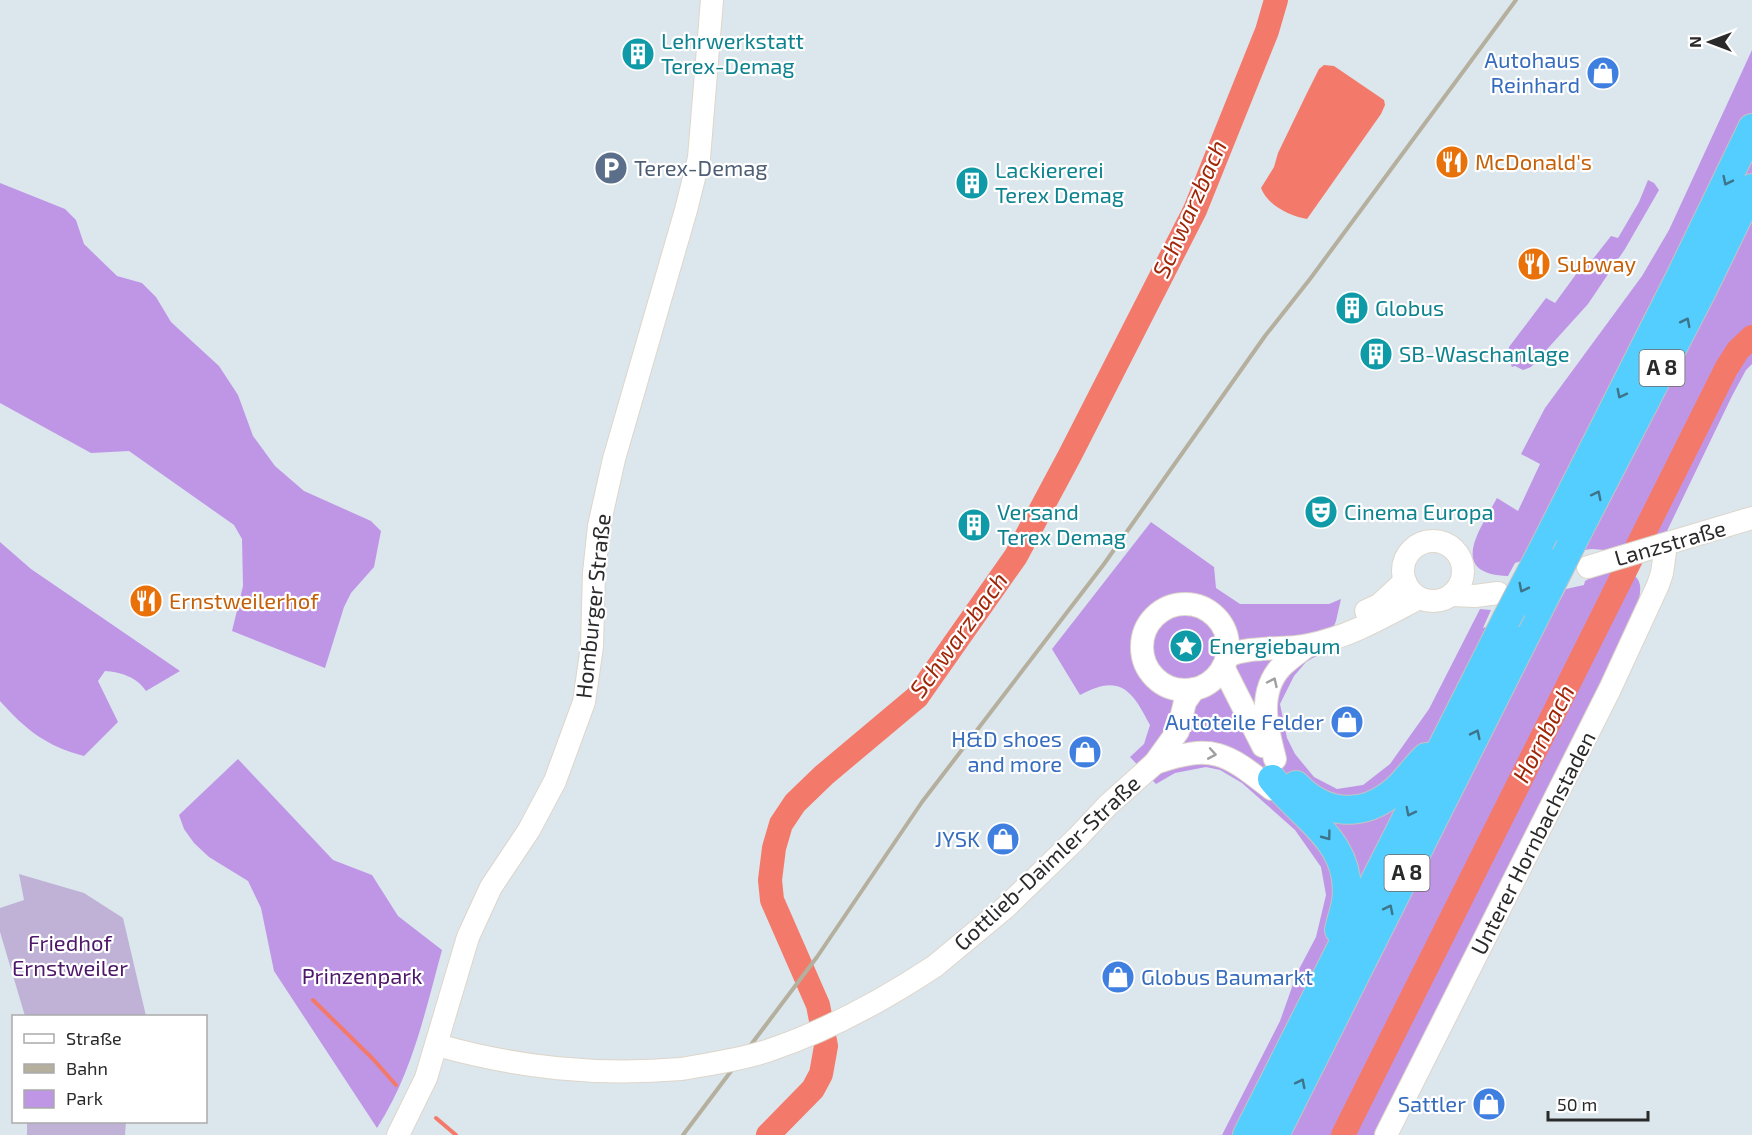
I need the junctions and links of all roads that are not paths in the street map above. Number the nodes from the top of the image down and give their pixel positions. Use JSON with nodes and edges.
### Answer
{"nodes":[{"id":1,"x":712,"y":0,"type":"edge"},
{"id":2,"x":1752,"y":128,"type":"edge"},
{"id":3,"x":1752,"y":188,"type":"edge"},
{"id":4,"x":1752,"y":518,"type":"edge"},
{"id":5,"x":1664,"y":545,"type":"junction"},
{"id":6,"x":1586,"y":559,"type":"junction"},
{"id":7,"x":1462,"y":566,"type":"junction"},
{"id":8,"x":1412,"y":590,"type":"junction"},
{"id":9,"x":1452,"y":595,"type":"junction"},
{"id":10,"x":1224,"y":629,"type":"junction"},
{"id":11,"x":1307,"y":646,"type":"junction"},
{"id":12,"x":1213,"y":674,"type":"junction"},
{"id":13,"x":1165,"y":685,"type":"junction"},
{"id":14,"x":1446,"y":741,"type":"junction"},
{"id":15,"x":1150,"y":767,"type":"junction"},
{"id":16,"x":1278,"y":779,"type":"junction"},
{"id":17,"x":1329,"y":970,"type":"junction"},
{"id":18,"x":437,"y":1045,"type":"junction"},
{"id":19,"x":399,"y":1135,"type":"edge"},
{"id":20,"x":1247,"y":1135,"type":"edge"},
{"id":21,"x":1275,"y":1135,"type":"edge"},
{"id":22,"x":1386,"y":1135,"type":"edge"}],
"edges":[{"from":1,"to":18,"type":"street","name":"Homburger Straße"},
{"from":2,"to":14,"type":"highway","number":"A 8","one_way":true,"bridge":true},
{"from":6,"to":3,"type":"highway","number":"A 8","one_way":true},
{"from":4,"to":5,"type":"street","name":"Lanzstraße"},
{"from":5,"to":6,"type":"street","name":"Lanzstraße"},
{"from":5,"to":22,"type":"street","name":"Unterer Hornbachstaden"},
{"from":21,"to":6,"type":"highway","number":"A 8","one_way":true,"bridge":true},
{"from":7,"to":8,"type":"street"},
{"from":7,"to":9,"type":"street"},
{"from":7,"to":9,"type":"street"},
{"from":8,"to":9,"type":"street"},
{"from":8,"to":10,"type":"street"},
{"from":8,"to":11,"type":"street"},
{"from":10,"to":12,"type":"street"},
{"from":10,"to":13,"type":"street"},
{"from":11,"to":12,"type":"street"},
{"from":16,"to":11,"type":"street","one_way":true},
{"from":12,"to":13,"type":"street"},
{"from":12,"to":15,"type":"street","name":"Gottlieb-Daimler-Straße"},
{"from":12,"to":16,"type":"street"},
{"from":13,"to":15,"type":"street","name":"Gottlieb-Daimler-Straße"},
{"from":14,"to":16,"type":"highway"},
{"from":14,"to":17,"type":"highway","number":"A 8","one_way":true},
{"from":15,"to":16,"type":"street","one_way":true},
{"from":15,"to":18,"type":"street","name":"Gottlieb-Daimler-Straße","bridge":true},
{"from":16,"to":17,"type":"highway","one_way":true},
{"from":17,"to":20,"type":"highway","number":"A 8"},
{"from":18,"to":19,"type":"street","name":"Homburger Straße"}]}
